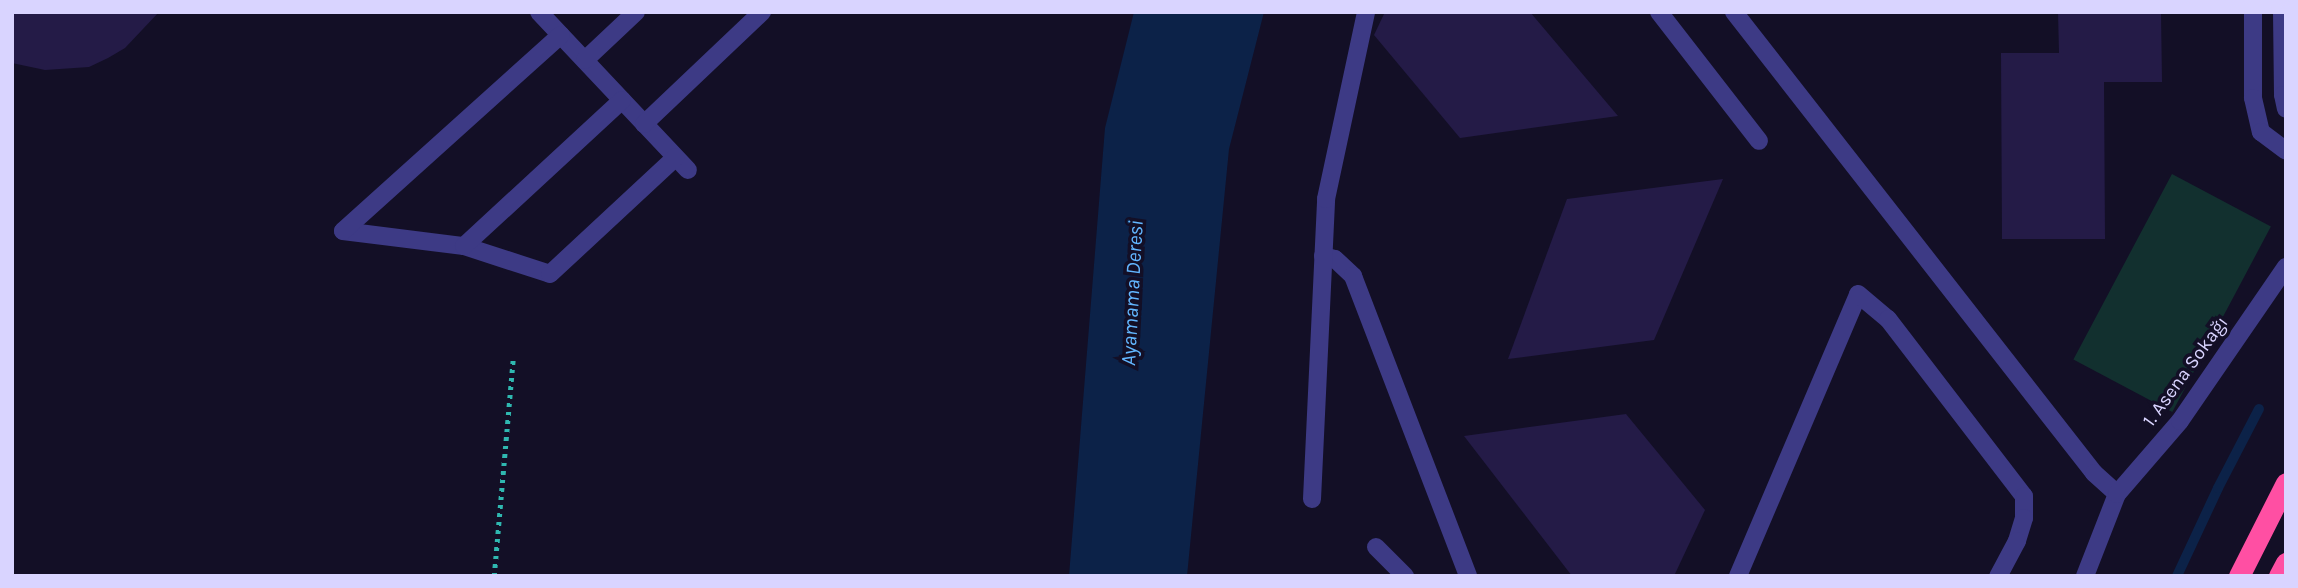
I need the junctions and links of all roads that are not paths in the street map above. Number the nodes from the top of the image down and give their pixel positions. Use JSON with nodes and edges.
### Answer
{"nodes":[{"id":1,"x":539,"y":12,"type":"edge"},
{"id":2,"x":636,"y":12,"type":"edge"},
{"id":3,"x":762,"y":12,"type":"edge"},
{"id":4,"x":1366,"y":12,"type":"edge"},
{"id":5,"x":1660,"y":12,"type":"edge"},
{"id":6,"x":1734,"y":12,"type":"edge"},
{"id":7,"x":2253,"y":12,"type":"edge"},
{"id":8,"x":2283,"y":12,"type":"edge"},
{"id":9,"x":561,"y":35,"type":"junction"},
{"id":10,"x":584,"y":60,"type":"junction"},
{"id":11,"x":622,"y":100,"type":"junction"},
{"id":12,"x":2286,"y":109,"type":"edge"},
{"id":13,"x":644,"y":124,"type":"junction"},
{"id":14,"x":1759,"y":141,"type":"dead end"},
{"id":15,"x":2286,"y":151,"type":"edge"},
{"id":16,"x":464,"y":246,"type":"junction"},
{"id":17,"x":1323,"y":256,"type":"junction"},
{"id":18,"x":2286,"y":267,"type":"edge"},
{"id":19,"x":2286,"y":483,"type":"edge"},
{"id":20,"x":2117,"y":494,"type":"junction"},
{"id":21,"x":1312,"y":499,"type":"dead end"},
{"id":22,"x":1376,"y":547,"type":"dead end"},
{"id":23,"x":2286,"y":563,"type":"edge"},
{"id":24,"x":1405,"y":576,"type":"edge"},
{"id":25,"x":1468,"y":576,"type":"edge"},
{"id":26,"x":1738,"y":576,"type":"edge"},
{"id":27,"x":1998,"y":576,"type":"edge"},
{"id":28,"x":2085,"y":576,"type":"edge"},
{"id":29,"x":2239,"y":576,"type":"edge"},
{"id":30,"x":2280,"y":576,"type":"edge"}],
"edges":[{"from":1,"to":9,"type":"street"},
{"from":2,"to":10,"type":"street"},
{"from":3,"to":13,"type":"street"},
{"from":4,"to":17,"type":"street"},
{"from":5,"to":14,"type":"street"},
{"from":6,"to":20,"type":"street"},
{"from":7,"to":15,"type":"street"},
{"from":8,"to":12,"type":"street"},
{"from":9,"to":10,"type":"street"},
{"from":9,"to":16,"type":"street"},
{"from":10,"to":11,"type":"street"},
{"from":11,"to":13,"type":"street"},
{"from":11,"to":16,"type":"street"},
{"from":13,"to":16,"type":"street"},
{"from":17,"to":21,"type":"street"},
{"from":17,"to":25,"type":"street"},
{"from":18,"to":20,"type":"street","name":"1. Asena Sokağı"},
{"from":19,"to":29,"type":"highway"},
{"from":20,"to":28,"type":"street","name":"1. Asena Sokağı"},
{"from":22,"to":24,"type":"street"},
{"from":23,"to":30,"type":"highway"},
{"from":26,"to":27,"type":"street"}]}
